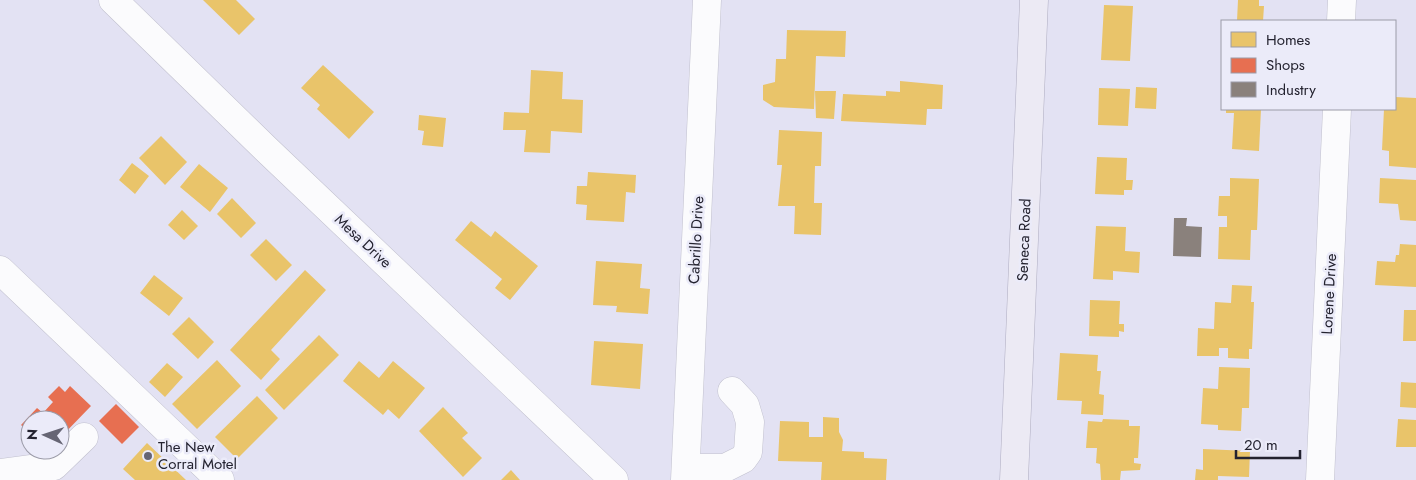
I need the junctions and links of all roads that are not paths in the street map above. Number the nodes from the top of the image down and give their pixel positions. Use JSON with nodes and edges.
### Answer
{"nodes":[{"id":1,"x":113,"y":0,"type":"edge"},
{"id":2,"x":707,"y":0,"type":"edge"},
{"id":3,"x":1034,"y":0,"type":"edge"},
{"id":4,"x":1342,"y":0,"type":"edge"},
{"id":5,"x":1341,"y":20,"type":"edge"},
{"id":6,"x":1337,"y":110,"type":"edge"},
{"id":7,"x":0,"y":270,"type":"edge"},
{"id":8,"x":732,"y":391,"type":"dead end"},
{"id":9,"x":84,"y":437,"type":"dead end"},
{"id":10,"x":0,"y":473,"type":"edge"},
{"id":11,"x":685,"y":474,"type":"edge"},
{"id":12,"x":220,"y":480,"type":"edge"},
{"id":13,"x":614,"y":480,"type":"edge"},
{"id":14,"x":1014,"y":480,"type":"edge"},
{"id":15,"x":1320,"y":480,"type":"edge"}],
"edges":[{"from":1,"to":13,"type":"street","name":"Mesa Drive"},
{"from":2,"to":11,"type":"street","name":"Cabrillo Drive"},
{"from":3,"to":14,"type":"main road","name":"Seneca Road"},
{"from":4,"to":5,"type":"street"},
{"from":6,"to":15,"type":"street","name":"Lorene Drive"},
{"from":7,"to":12,"type":"street"},
{"from":8,"to":11,"type":"street"},
{"from":9,"to":10,"type":"street"}]}
